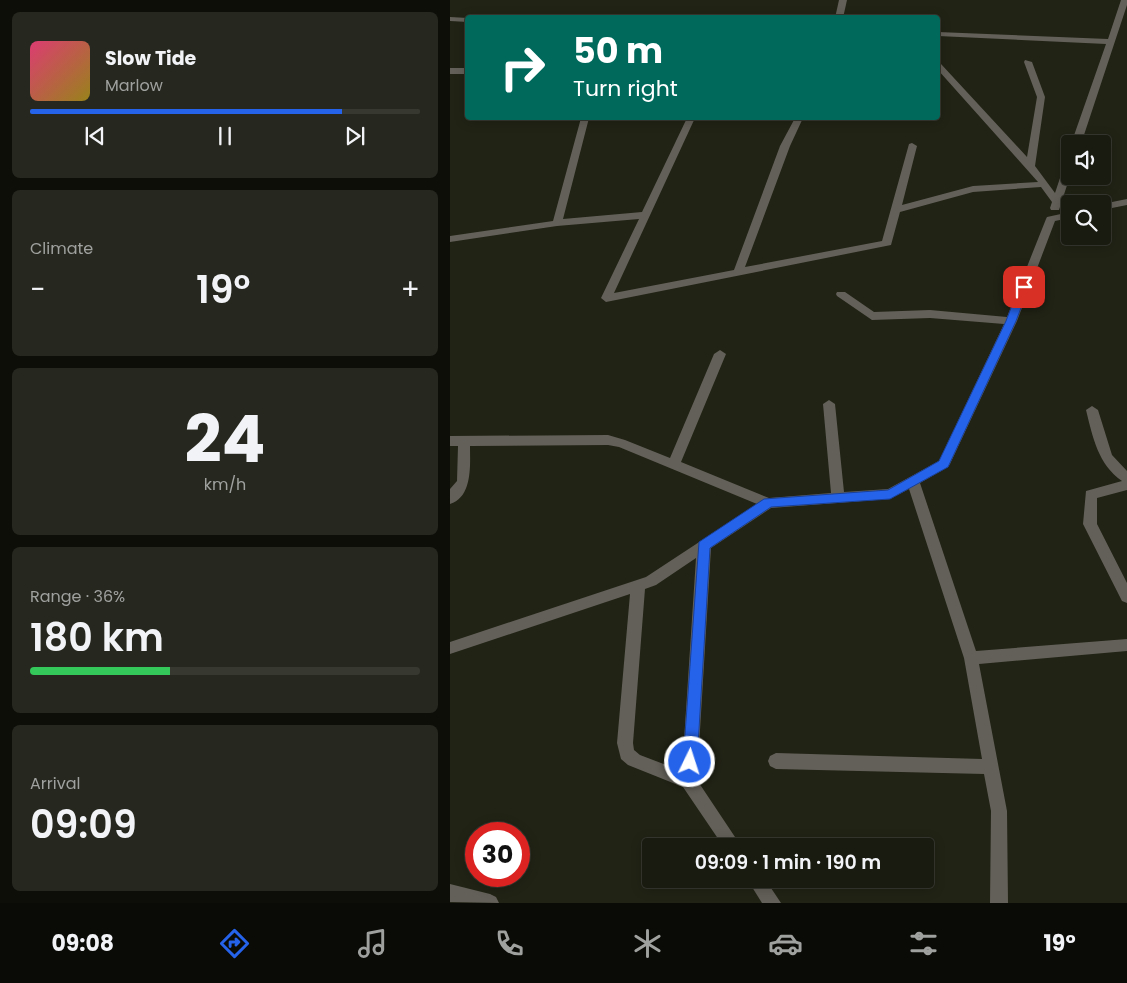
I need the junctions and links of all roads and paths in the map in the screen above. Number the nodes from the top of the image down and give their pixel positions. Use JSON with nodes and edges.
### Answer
{"nodes":[{"id":1,"x":843,"y":0,"type":"edge"},
{"id":2,"x":1114,"y":0,"type":"edge"},
{"id":3,"x":1125,"y":0,"type":"edge"},
{"id":4,"x":840,"y":15,"type":"edge"},
{"id":5,"x":450,"y":19,"type":"edge"},
{"id":6,"x":465,"y":20,"type":"edge"},
{"id":7,"x":940,"y":34,"type":"edge"},
{"id":8,"x":1111,"y":42,"type":"junction"},
{"id":9,"x":1028,"y":62,"type":"dead end"},
{"id":10,"x":940,"y":68,"type":"edge"},
{"id":11,"x":450,"y":71,"type":"edge"},
{"id":12,"x":465,"y":71,"type":"edge"},
{"id":13,"x":940,"y":83,"type":"edge"},
{"id":14,"x":955,"y":85,"type":"junction"},
{"id":15,"x":584,"y":120,"type":"edge"},
{"id":16,"x":690,"y":120,"type":"edge"},
{"id":17,"x":798,"y":120,"type":"edge"},
{"id":18,"x":1079,"y":135,"type":"edge"},
{"id":19,"x":912,"y":146,"type":"dead end"},
{"id":20,"x":1030,"y":166,"type":"junction"},
{"id":21,"x":1044,"y":184,"type":"junction"},
{"id":22,"x":1063,"y":185,"type":"edge"},
{"id":23,"x":1057,"y":202,"type":"junction"},
{"id":24,"x":1127,"y":202,"type":"edge"},
{"id":25,"x":1111,"y":205,"type":"edge"},
{"id":26,"x":895,"y":210,"type":"junction"},
{"id":27,"x":644,"y":215,"type":"junction"},
{"id":28,"x":1061,"y":217,"type":"edge"},
{"id":29,"x":1051,"y":219,"type":"junction"},
{"id":30,"x":557,"y":223,"type":"junction"},
{"id":31,"x":450,"y":239,"type":"edge"},
{"id":32,"x":738,"y":272,"type":"junction"},
{"id":33,"x":841,"y":294,"type":"dead end"},
{"id":34,"x":1011,"y":321,"type":"junction"},
{"id":35,"x":720,"y":354,"type":"dead end"},
{"id":36,"x":829,"y":404,"type":"dead end"},
{"id":37,"x":1092,"y":410,"type":"dead end"},
{"id":38,"x":450,"y":441,"type":"edge"},
{"id":39,"x":464,"y":441,"type":"junction"},
{"id":40,"x":674,"y":464,"type":"junction"},
{"id":41,"x":1127,"y":478,"type":"edge"},
{"id":42,"x":913,"y":481,"type":"junction"},
{"id":43,"x":1127,"y":485,"type":"edge"},
{"id":44,"x":838,"y":498,"type":"junction"},
{"id":45,"x":450,"y":499,"type":"edge"},
{"id":46,"x":768,"y":502,"type":"junction"},
{"id":47,"x":704,"y":546,"type":"junction"},
{"id":48,"x":638,"y":585,"type":"junction"},
{"id":49,"x":1127,"y":597,"type":"edge"},
{"id":50,"x":1127,"y":645,"type":"edge"},
{"id":51,"x":450,"y":648,"type":"edge"},
{"id":52,"x":971,"y":658,"type":"junction"},
{"id":53,"x":776,"y":761,"type":"dead end"},
{"id":54,"x":991,"y":767,"type":"junction"},
{"id":55,"x":689,"y":782,"type":"junction"},
{"id":56,"x":727,"y":838,"type":"edge"},
{"id":57,"x":761,"y":888,"type":"edge"},
{"id":58,"x":450,"y":893,"type":"edge"},
{"id":59,"x":490,"y":903,"type":"edge"},
{"id":60,"x":772,"y":903,"type":"edge"},
{"id":61,"x":999,"y":903,"type":"edge"}],
"edges":[{"from":1,"to":4,"type":"street"},
{"from":2,"to":3,"type":"street"},
{"from":3,"to":8,"type":"street"},
{"from":5,"to":6,"type":"street"},
{"from":7,"to":8,"type":"street"},
{"from":8,"to":18,"type":"street"},
{"from":9,"to":20,"type":"street"},
{"from":10,"to":14,"type":"street"},
{"from":11,"to":12,"type":"street"},
{"from":13,"to":14,"type":"street"},
{"from":14,"to":20,"type":"street"},
{"from":15,"to":30,"type":"street"},
{"from":16,"to":27,"type":"street"},
{"from":17,"to":32,"type":"street"},
{"from":19,"to":26,"type":"street"},
{"from":20,"to":21,"type":"street"},
{"from":21,"to":23,"type":"street"},
{"from":21,"to":26,"type":"street"},
{"from":22,"to":23,"type":"street"},
{"from":23,"to":29,"type":"street"},
{"from":24,"to":25,"type":"street"},
{"from":26,"to":32,"type":"street"},
{"from":27,"to":30,"type":"street"},
{"from":27,"to":32,"type":"street"},
{"from":28,"to":29,"type":"street"},
{"from":29,"to":34,"type":"street"},
{"from":30,"to":31,"type":"street"},
{"from":33,"to":34,"type":"street"},
{"from":34,"to":42,"type":"street"},
{"from":35,"to":40,"type":"street"},
{"from":36,"to":44,"type":"street"},
{"from":37,"to":41,"type":"street"},
{"from":38,"to":39,"type":"street"},
{"from":39,"to":40,"type":"street"},
{"from":39,"to":45,"type":"street"},
{"from":40,"to":46,"type":"street"},
{"from":42,"to":44,"type":"street"},
{"from":42,"to":52,"type":"street"},
{"from":43,"to":49,"type":"street"},
{"from":44,"to":46,"type":"street"},
{"from":46,"to":47,"type":"street"},
{"from":47,"to":48,"type":"street"},
{"from":47,"to":55,"type":"street"},
{"from":48,"to":51,"type":"street"},
{"from":48,"to":55,"type":"street"},
{"from":50,"to":52,"type":"street"},
{"from":52,"to":54,"type":"street"},
{"from":53,"to":54,"type":"street"},
{"from":54,"to":61,"type":"street"},
{"from":55,"to":56,"type":"street"},
{"from":57,"to":60,"type":"street"},
{"from":58,"to":59,"type":"street"}]}
